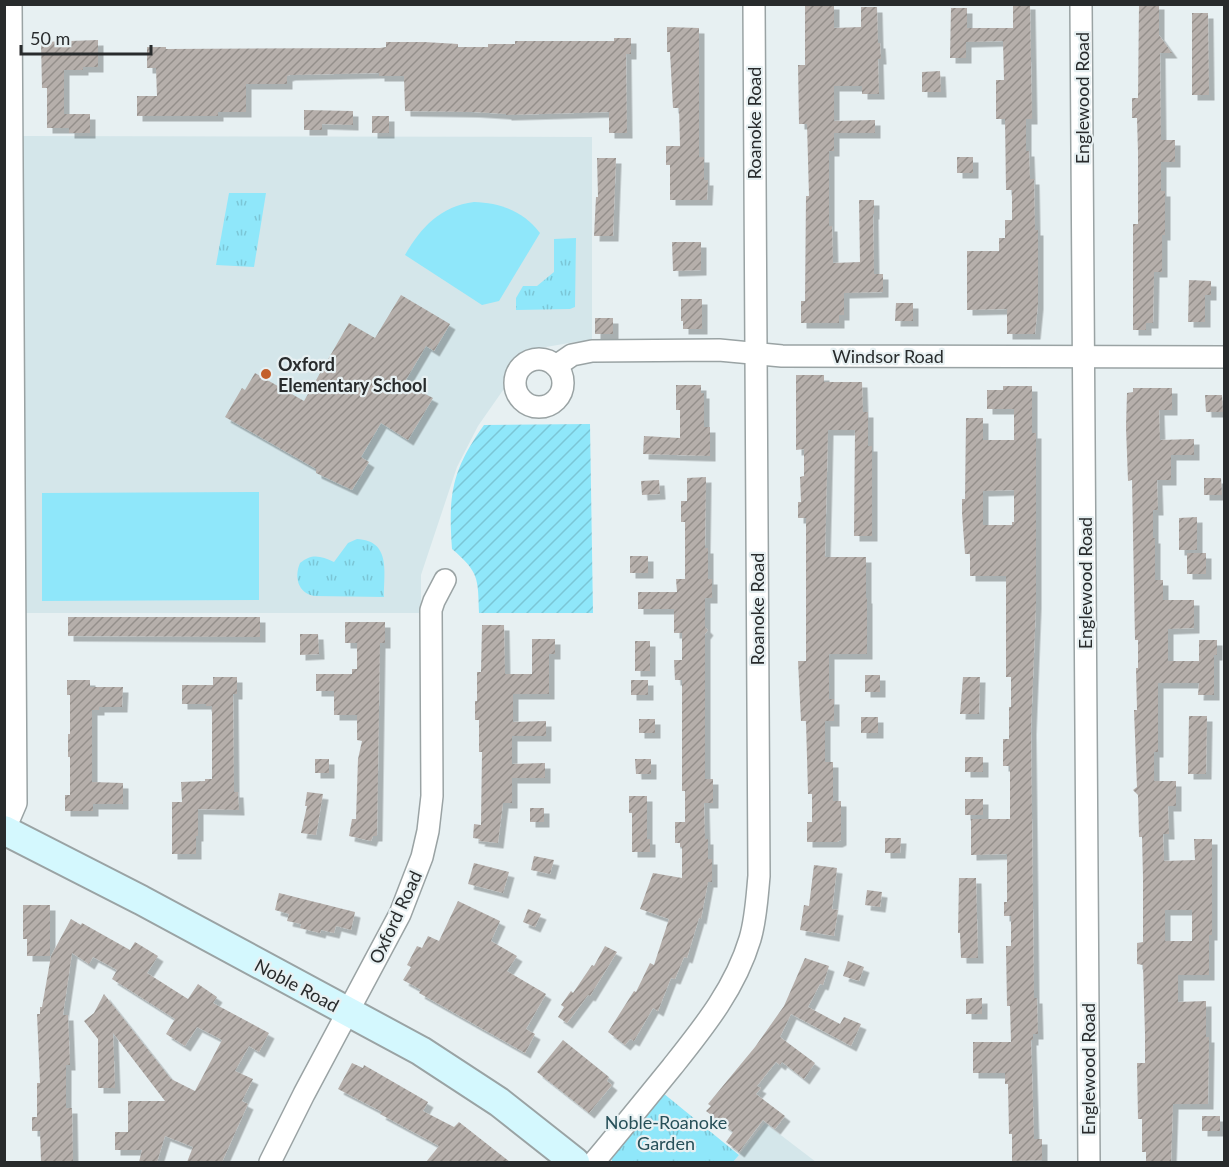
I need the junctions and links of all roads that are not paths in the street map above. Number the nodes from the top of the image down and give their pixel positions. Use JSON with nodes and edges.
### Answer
{"nodes":[{"id":1,"x":11,"y":4,"type":"edge"},
{"id":2,"x":754,"y":4,"type":"edge"},
{"id":3,"x":1081,"y":4,"type":"edge"},
{"id":4,"x":756,"y":353,"type":"junction"},
{"id":5,"x":8,"y":354,"type":"edge"},
{"id":6,"x":1083,"y":357,"type":"junction"},
{"id":7,"x":1224,"y":357,"type":"edge"},
{"id":8,"x":556,"y":366,"type":"dead end"},
{"id":9,"x":446,"y":580,"type":"dead end"},
{"id":10,"x":5,"y":830,"type":"edge"},
{"id":11,"x":348,"y":1012,"type":"junction"},
{"id":12,"x":270,"y":1162,"type":"edge"},
{"id":13,"x":575,"y":1162,"type":"edge"},
{"id":14,"x":594,"y":1162,"type":"edge"},
{"id":15,"x":1089,"y":1162,"type":"edge"}],
"edges":[{"from":1,"to":5,"type":"street"},
{"from":2,"to":4,"type":"street","name":"Roanoke Road"},
{"from":3,"to":6,"type":"street","name":"Englewood Road"},
{"from":4,"to":6,"type":"street","name":"Windsor Road"},
{"from":4,"to":8,"type":"street","name":"Windsor Road"},
{"from":4,"to":14,"type":"street","name":"Roanoke Road"},
{"from":5,"to":10,"type":"street"},
{"from":6,"to":7,"type":"street","name":"Windsor Road"},
{"from":6,"to":15,"type":"street","name":"Englewood Road"},
{"from":9,"to":11,"type":"street","name":"Oxford Road"},
{"from":10,"to":11,"type":"main road","name":"Noble Road"},
{"from":11,"to":12,"type":"street","name":"Oxford Road"},
{"from":11,"to":13,"type":"main road","name":"Noble Road"}]}
